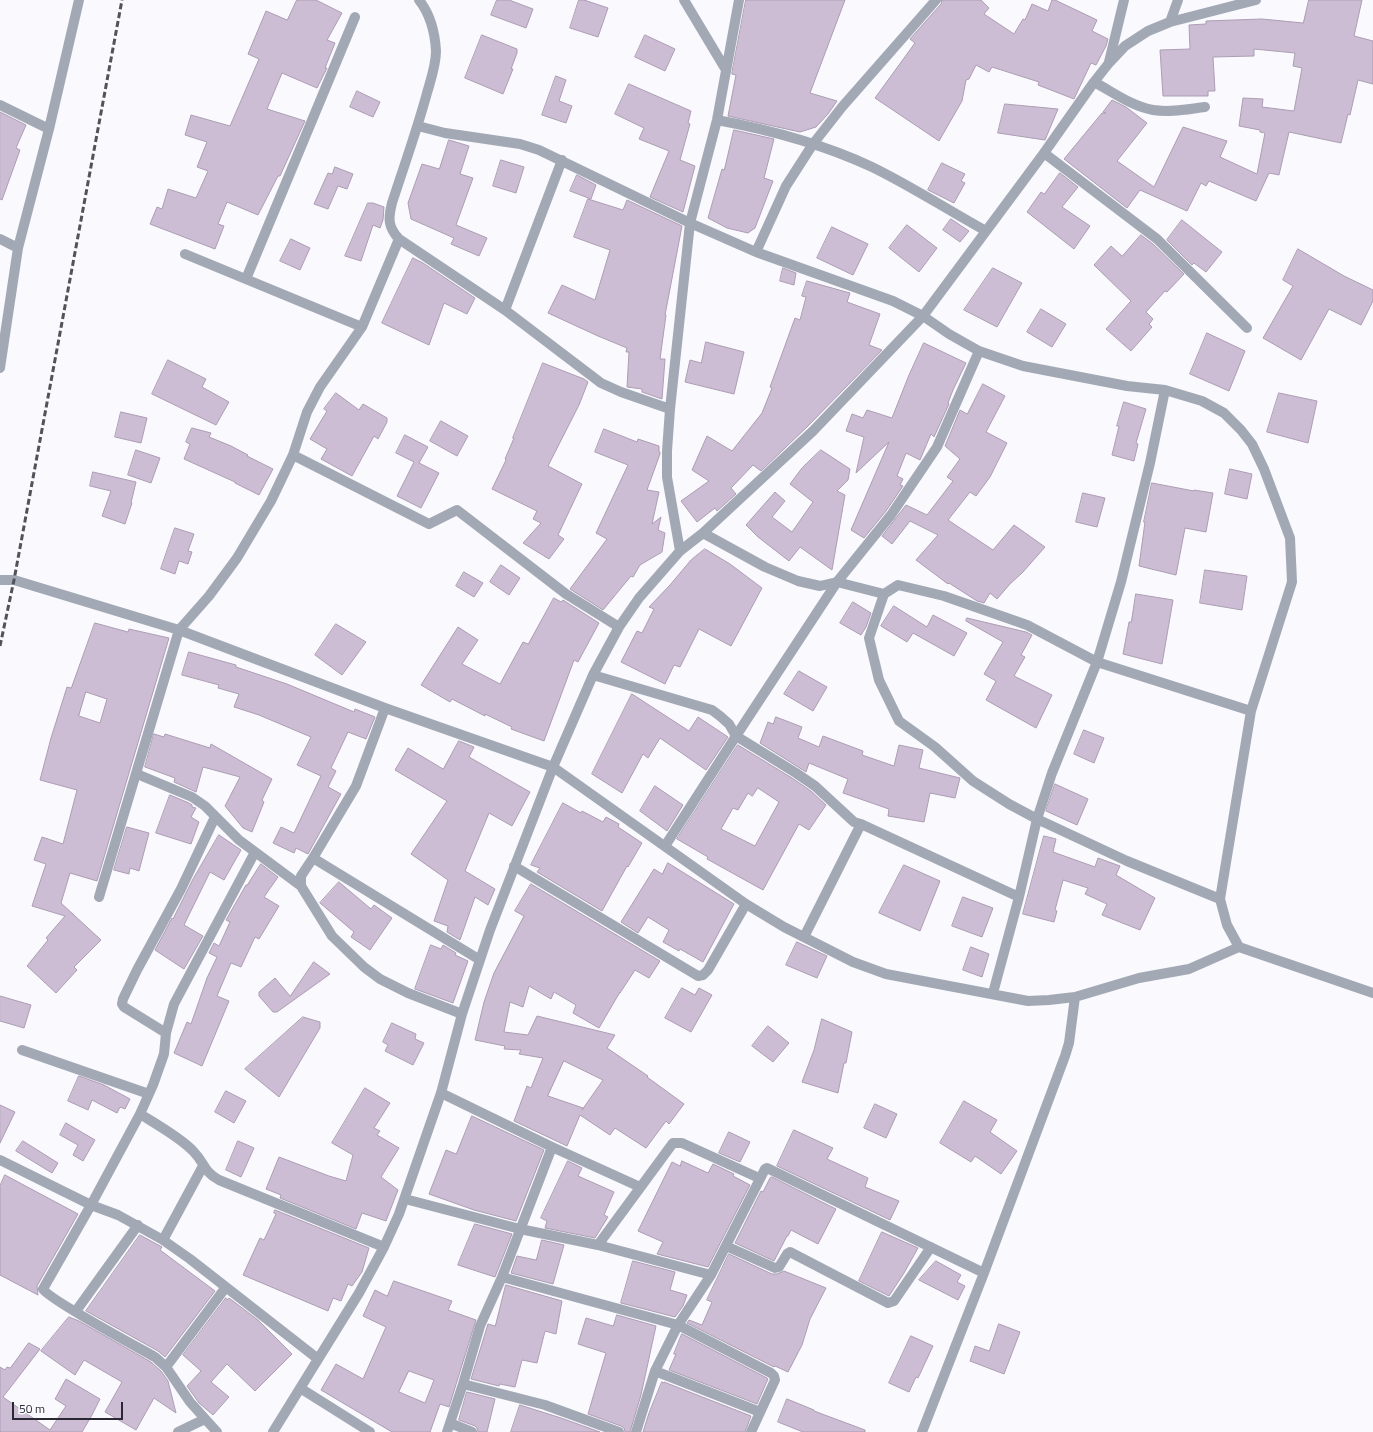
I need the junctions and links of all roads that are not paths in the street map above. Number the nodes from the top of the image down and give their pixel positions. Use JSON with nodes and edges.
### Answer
{"nodes":[{"id":1,"x":79,"y":0,"type":"edge"},
{"id":2,"x":418,"y":0,"type":"edge"},
{"id":3,"x":684,"y":0,"type":"edge"},
{"id":4,"x":739,"y":0,"type":"edge"},
{"id":5,"x":936,"y":0,"type":"edge"},
{"id":6,"x":1124,"y":0,"type":"edge"},
{"id":7,"x":1178,"y":0,"type":"edge"},
{"id":8,"x":1256,"y":0,"type":"edge"},
{"id":9,"x":355,"y":17,"type":"dead end"},
{"id":10,"x":1170,"y":22,"type":"junction"},
{"id":11,"x":1108,"y":63,"type":"junction"},
{"id":12,"x":726,"y":70,"type":"junction"},
{"id":13,"x":1094,"y":82,"type":"junction"},
{"id":14,"x":0,"y":105,"type":"edge"},
{"id":15,"x":1205,"y":107,"type":"dead end"},
{"id":16,"x":717,"y":120,"type":"junction"},
{"id":17,"x":418,"y":126,"type":"junction"},
{"id":18,"x":49,"y":129,"type":"junction"},
{"id":19,"x":813,"y":144,"type":"junction"},
{"id":20,"x":1044,"y":154,"type":"junction"},
{"id":21,"x":562,"y":160,"type":"junction"},
{"id":22,"x":690,"y":223,"type":"junction"},
{"id":23,"x":986,"y":231,"type":"junction"},
{"id":24,"x":0,"y":239,"type":"edge"},
{"id":25,"x":399,"y":239,"type":"junction"},
{"id":26,"x":18,"y":248,"type":"junction"},
{"id":27,"x":756,"y":252,"type":"junction"},
{"id":28,"x":185,"y":254,"type":"dead end"},
{"id":29,"x":246,"y":279,"type":"junction"},
{"id":30,"x":505,"y":310,"type":"junction"},
{"id":31,"x":923,"y":316,"type":"junction"},
{"id":32,"x":362,"y":327,"type":"junction"},
{"id":33,"x":1247,"y":328,"type":"dead end"},
{"id":34,"x":979,"y":351,"type":"junction"},
{"id":35,"x":0,"y":368,"type":"edge"},
{"id":36,"x":1165,"y":390,"type":"junction"},
{"id":37,"x":670,"y":409,"type":"junction"},
{"id":38,"x":293,"y":455,"type":"junction"},
{"id":39,"x":703,"y":533,"type":"junction"},
{"id":40,"x":680,"y":551,"type":"junction"},
{"id":41,"x":0,"y":580,"type":"edge"},
{"id":42,"x":837,"y":582,"type":"junction"},
{"id":43,"x":884,"y":594,"type":"junction"},
{"id":44,"x":619,"y":627,"type":"junction"},
{"id":45,"x":179,"y":630,"type":"junction"},
{"id":46,"x":1098,"y":662,"type":"junction"},
{"id":47,"x":593,"y":675,"type":"junction"},
{"id":48,"x":385,"y":708,"type":"junction"},
{"id":49,"x":1251,"y":711,"type":"junction"},
{"id":50,"x":736,"y":736,"type":"junction"},
{"id":51,"x":553,"y":767,"type":"junction"},
{"id":52,"x":137,"y":774,"type":"junction"},
{"id":53,"x":216,"y":817,"type":"junction"},
{"id":54,"x":1037,"y":819,"type":"junction"},
{"id":55,"x":861,"y":824,"type":"junction"},
{"id":56,"x":665,"y":846,"type":"junction"},
{"id":57,"x":255,"y":852,"type":"junction"},
{"id":58,"x":313,"y":858,"type":"junction"},
{"id":59,"x":514,"y":866,"type":"junction"},
{"id":60,"x":301,"y":886,"type":"junction"},
{"id":61,"x":99,"y":897,"type":"dead end"},
{"id":62,"x":1019,"y":897,"type":"junction"},
{"id":63,"x":1220,"y":899,"type":"junction"},
{"id":64,"x":746,"y":904,"type":"junction"},
{"id":65,"x":804,"y":937,"type":"junction"},
{"id":66,"x":1239,"y":947,"type":"junction"},
{"id":67,"x":480,"y":960,"type":"junction"},
{"id":68,"x":993,"y":993,"type":"junction"},
{"id":69,"x":1373,"y":993,"type":"edge"},
{"id":70,"x":1075,"y":997,"type":"junction"},
{"id":71,"x":462,"y":1014,"type":"junction"},
{"id":72,"x":166,"y":1033,"type":"junction"},
{"id":73,"x":22,"y":1050,"type":"dead end"},
{"id":74,"x":441,"y":1093,"type":"junction"},
{"id":75,"x":149,"y":1094,"type":"junction"},
{"id":76,"x":140,"y":1114,"type":"junction"},
{"id":77,"x":552,"y":1146,"type":"junction"},
{"id":78,"x":0,"y":1160,"type":"edge"},
{"id":79,"x":203,"y":1166,"type":"junction"},
{"id":80,"x":759,"y":1178,"type":"junction"},
{"id":81,"x":640,"y":1187,"type":"junction"},
{"id":82,"x":405,"y":1199,"type":"junction"},
{"id":83,"x":91,"y":1205,"type":"junction"},
{"id":84,"x":138,"y":1225,"type":"junction"},
{"id":85,"x":520,"y":1229,"type":"junction"},
{"id":86,"x":163,"y":1240,"type":"junction"},
{"id":87,"x":598,"y":1245,"type":"junction"},
{"id":88,"x":726,"y":1246,"type":"junction"},
{"id":89,"x":384,"y":1247,"type":"junction"},
{"id":90,"x":931,"y":1247,"type":"junction"},
{"id":91,"x":984,"y":1273,"type":"junction"},
{"id":92,"x":711,"y":1275,"type":"junction"},
{"id":93,"x":502,"y":1277,"type":"junction"},
{"id":94,"x":226,"y":1287,"type":"junction"},
{"id":95,"x":76,"y":1312,"type":"junction"},
{"id":96,"x":678,"y":1326,"type":"junction"},
{"id":97,"x":318,"y":1359,"type":"junction"},
{"id":98,"x":166,"y":1367,"type":"junction"},
{"id":99,"x":655,"y":1371,"type":"junction"},
{"id":100,"x":463,"y":1384,"type":"junction"},
{"id":101,"x":300,"y":1388,"type":"junction"},
{"id":102,"x":760,"y":1412,"type":"junction"},
{"id":103,"x":205,"y":1419,"type":"junction"},
{"id":104,"x":448,"y":1428,"type":"edge"},
{"id":105,"x":178,"y":1432,"type":"edge"},
{"id":106,"x":217,"y":1432,"type":"edge"},
{"id":107,"x":273,"y":1432,"type":"edge"},
{"id":108,"x":370,"y":1432,"type":"edge"},
{"id":109,"x":472,"y":1432,"type":"edge"},
{"id":110,"x":620,"y":1432,"type":"edge"},
{"id":111,"x":636,"y":1432,"type":"edge"},
{"id":112,"x":751,"y":1432,"type":"edge"},
{"id":113,"x":922,"y":1432,"type":"edge"}],
"edges":[{"from":1,"to":18,"type":"street"},
{"from":2,"to":17,"type":"street"},
{"from":3,"to":12,"type":"street"},
{"from":4,"to":12,"type":"street"},
{"from":5,"to":19,"type":"street"},
{"from":6,"to":11,"type":"street"},
{"from":7,"to":10,"type":"street"},
{"from":8,"to":10,"type":"street"},
{"from":9,"to":29,"type":"street"},
{"from":10,"to":11,"type":"street"},
{"from":11,"to":13,"type":"street"},
{"from":12,"to":16,"type":"street"},
{"from":13,"to":15,"type":"street"},
{"from":13,"to":20,"type":"street"},
{"from":14,"to":18,"type":"street"},
{"from":16,"to":19,"type":"street"},
{"from":16,"to":22,"type":"street"},
{"from":17,"to":21,"type":"street"},
{"from":17,"to":25,"type":"street"},
{"from":18,"to":26,"type":"street"},
{"from":19,"to":23,"type":"street"},
{"from":19,"to":27,"type":"street"},
{"from":20,"to":23,"type":"street"},
{"from":20,"to":33,"type":"street"},
{"from":21,"to":22,"type":"street"},
{"from":21,"to":30,"type":"street"},
{"from":22,"to":27,"type":"street"},
{"from":22,"to":37,"type":"street"},
{"from":23,"to":31,"type":"street"},
{"from":24,"to":26,"type":"street"},
{"from":25,"to":30,"type":"street"},
{"from":25,"to":32,"type":"street"},
{"from":26,"to":35,"type":"street"},
{"from":27,"to":31,"type":"street"},
{"from":28,"to":29,"type":"street"},
{"from":29,"to":32,"type":"street"},
{"from":30,"to":37,"type":"street"},
{"from":31,"to":34,"type":"street"},
{"from":31,"to":39,"type":"street"},
{"from":32,"to":38,"type":"street"},
{"from":34,"to":36,"type":"street"},
{"from":34,"to":42,"type":"street"},
{"from":36,"to":46,"type":"street"},
{"from":36,"to":49,"type":"street"},
{"from":37,"to":40,"type":"street"},
{"from":38,"to":44,"type":"street"},
{"from":38,"to":45,"type":"street"},
{"from":39,"to":40,"type":"street"},
{"from":39,"to":42,"type":"street"},
{"from":40,"to":44,"type":"street"},
{"from":41,"to":45,"type":"street"},
{"from":42,"to":43,"type":"street"},
{"from":42,"to":50,"type":"street"},
{"from":43,"to":46,"type":"street"},
{"from":43,"to":54,"type":"street"},
{"from":44,"to":47,"type":"street"},
{"from":45,"to":48,"type":"street"},
{"from":45,"to":52,"type":"street"},
{"from":46,"to":49,"type":"street"},
{"from":46,"to":54,"type":"street"},
{"from":47,"to":50,"type":"street"},
{"from":47,"to":51,"type":"street"},
{"from":48,"to":51,"type":"street"},
{"from":48,"to":58,"type":"street"},
{"from":49,"to":63,"type":"street"},
{"from":50,"to":55,"type":"street"},
{"from":50,"to":56,"type":"street"},
{"from":51,"to":56,"type":"street"},
{"from":51,"to":59,"type":"street"},
{"from":52,"to":53,"type":"street"},
{"from":52,"to":61,"type":"street"},
{"from":53,"to":57,"type":"street"},
{"from":53,"to":72,"type":"street"},
{"from":54,"to":62,"type":"street"},
{"from":54,"to":63,"type":"street"},
{"from":55,"to":62,"type":"street"},
{"from":55,"to":65,"type":"street"},
{"from":56,"to":64,"type":"street"},
{"from":57,"to":60,"type":"street"},
{"from":57,"to":72,"type":"street"},
{"from":58,"to":60,"type":"street"},
{"from":58,"to":67,"type":"street"},
{"from":59,"to":64,"type":"street"},
{"from":59,"to":67,"type":"street"},
{"from":60,"to":71,"type":"street"},
{"from":62,"to":68,"type":"street"},
{"from":63,"to":66,"type":"street"},
{"from":64,"to":65,"type":"street"},
{"from":65,"to":68,"type":"street"},
{"from":66,"to":69,"type":"street"},
{"from":66,"to":70,"type":"street"},
{"from":67,"to":71,"type":"street"},
{"from":68,"to":70,"type":"street"},
{"from":70,"to":91,"type":"street"},
{"from":71,"to":74,"type":"street"},
{"from":72,"to":75,"type":"street"},
{"from":73,"to":75,"type":"street"},
{"from":74,"to":77,"type":"street"},
{"from":74,"to":82,"type":"street"},
{"from":75,"to":76,"type":"street"},
{"from":76,"to":79,"type":"street"},
{"from":76,"to":83,"type":"street"},
{"from":77,"to":81,"type":"street"},
{"from":77,"to":85,"type":"street"},
{"from":78,"to":83,"type":"street"},
{"from":79,"to":86,"type":"street"},
{"from":79,"to":89,"type":"street"},
{"from":80,"to":81,"type":"street"},
{"from":80,"to":88,"type":"street"},
{"from":80,"to":90,"type":"street"},
{"from":81,"to":87,"type":"street"},
{"from":82,"to":85,"type":"street"},
{"from":82,"to":89,"type":"street"},
{"from":83,"to":84,"type":"street"},
{"from":83,"to":95,"type":"street"},
{"from":84,"to":86,"type":"street"},
{"from":84,"to":95,"type":"street"},
{"from":85,"to":87,"type":"street"},
{"from":85,"to":93,"type":"street"},
{"from":86,"to":94,"type":"street"},
{"from":87,"to":92,"type":"street"},
{"from":88,"to":90,"type":"street"},
{"from":88,"to":92,"type":"street"},
{"from":89,"to":97,"type":"street"},
{"from":90,"to":91,"type":"street"},
{"from":91,"to":113,"type":"street"},
{"from":92,"to":96,"type":"street"},
{"from":93,"to":96,"type":"street"},
{"from":93,"to":100,"type":"street"},
{"from":94,"to":97,"type":"street"},
{"from":94,"to":98,"type":"street"},
{"from":95,"to":98,"type":"street"},
{"from":96,"to":99,"type":"street"},
{"from":96,"to":102,"type":"street"},
{"from":97,"to":101,"type":"street"},
{"from":98,"to":103,"type":"street"},
{"from":99,"to":102,"type":"street"},
{"from":99,"to":111,"type":"street"},
{"from":100,"to":104,"type":"street"},
{"from":100,"to":110,"type":"street"},
{"from":101,"to":107,"type":"street"},
{"from":101,"to":108,"type":"street"},
{"from":102,"to":112,"type":"street"},
{"from":103,"to":105,"type":"street"},
{"from":103,"to":106,"type":"street"},
{"from":104,"to":109,"type":"street"}]}
